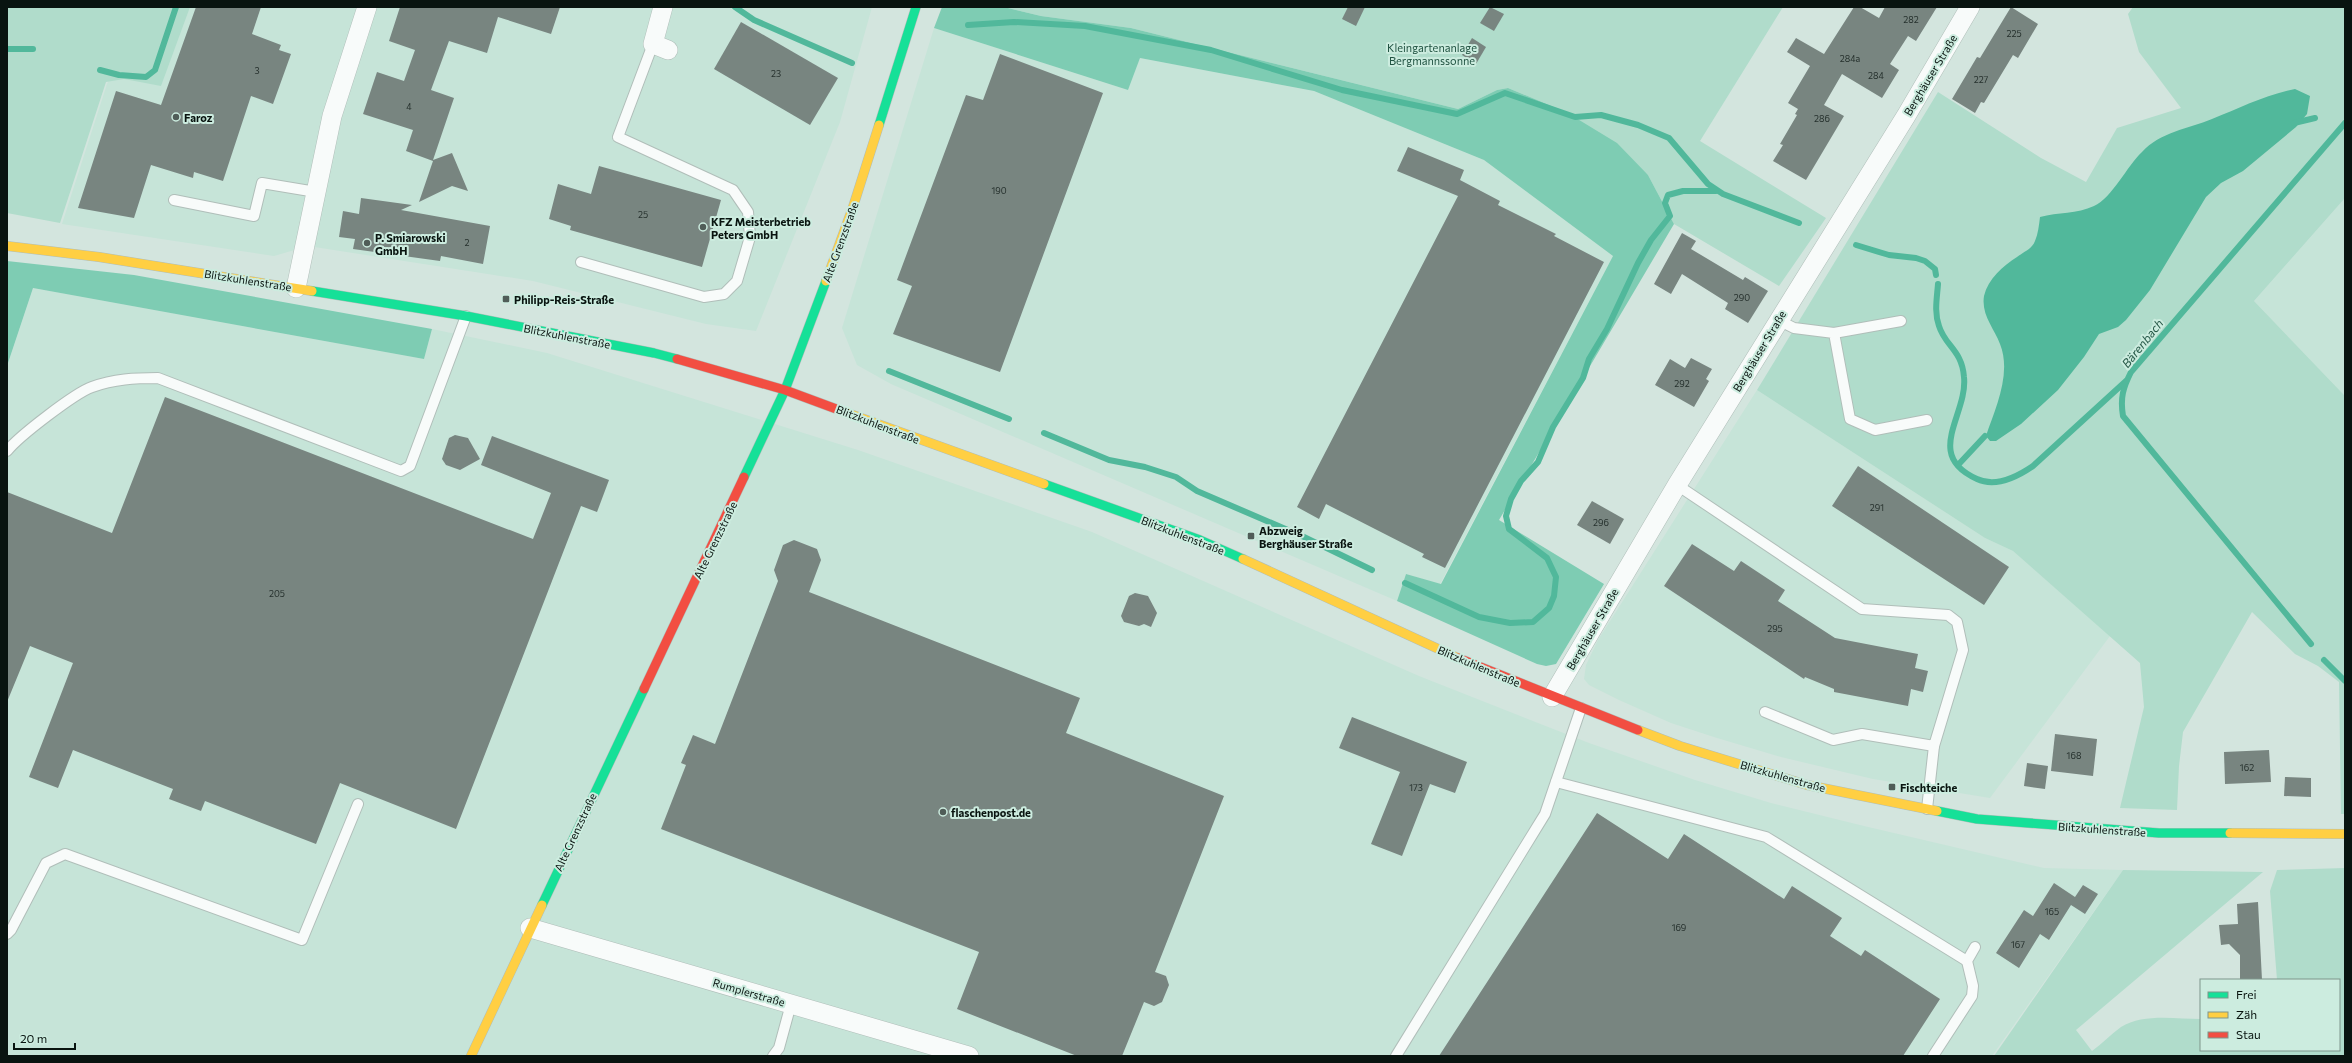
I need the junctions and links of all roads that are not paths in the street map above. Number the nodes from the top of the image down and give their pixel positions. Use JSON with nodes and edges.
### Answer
{"nodes":[{"id":1,"x":367,"y":7,"type":"edge"},
{"id":2,"x":663,"y":7,"type":"edge"},
{"id":3,"x":916,"y":7,"type":"edge"},
{"id":4,"x":1970,"y":7,"type":"edge"},
{"id":5,"x":661,"y":47,"type":"joint"},
{"id":6,"x":316,"y":192,"type":"junction"},
{"id":7,"x":174,"y":200,"type":"dead end"},
{"id":8,"x":7,"y":246,"type":"edge"},
{"id":9,"x":581,"y":262,"type":"dead end"},
{"id":10,"x":296,"y":288,"type":"junction"},
{"id":11,"x":466,"y":316,"type":"junction"},
{"id":12,"x":1778,"y":320,"type":"junction"},
{"id":13,"x":1901,"y":320,"type":"dead end"},
{"id":14,"x":1834,"y":333,"type":"junction"},
{"id":15,"x":785,"y":390,"type":"junction"},
{"id":16,"x":1927,"y":420,"type":"dead end"},
{"id":17,"x":7,"y":451,"type":"edge"},
{"id":18,"x":1677,"y":485,"type":"junction"},
{"id":19,"x":1552,"y":697,"type":"junction"},
{"id":20,"x":1581,"y":708,"type":"junction"},
{"id":21,"x":1765,"y":712,"type":"dead end"},
{"id":22,"x":1934,"y":746,"type":"junction"},
{"id":23,"x":1556,"y":782,"type":"junction"},
{"id":24,"x":358,"y":804,"type":"dead end"},
{"id":25,"x":1927,"y":809,"type":"junction"},
{"id":26,"x":2345,"y":834,"type":"edge"},
{"id":27,"x":530,"y":928,"type":"junction"},
{"id":28,"x":7,"y":934,"type":"edge"},
{"id":29,"x":1975,"y":947,"type":"dead end"},
{"id":30,"x":1967,"y":961,"type":"junction"},
{"id":31,"x":791,"y":1004,"type":"junction"},
{"id":32,"x":471,"y":1056,"type":"edge"},
{"id":33,"x":773,"y":1056,"type":"edge"},
{"id":34,"x":968,"y":1056,"type":"edge"},
{"id":35,"x":1396,"y":1056,"type":"edge"},
{"id":36,"x":1933,"y":1056,"type":"edge"}],
"edges":[{"from":1,"to":6,"type":"street"},
{"from":2,"to":5,"type":"street"},
{"from":3,"to":15,"type":"main road","name":"Alte Grenzstraße"},
{"from":4,"to":12,"type":"street","name":"Berghäuser Straße"},
{"from":5,"to":9,"type":"lane"},
{"from":6,"to":7,"type":"lane"},
{"from":6,"to":10,"type":"street"},
{"from":8,"to":10,"type":"main road","name":"Blitzkuhlenstraße"},
{"from":10,"to":11,"type":"main road","name":"Blitzkuhlenstraße"},
{"from":11,"to":15,"type":"main road","name":"Blitzkuhlenstraße"},
{"from":11,"to":17,"type":"lane"},
{"from":12,"to":14,"type":"lane"},
{"from":12,"to":18,"type":"street","name":"Berghäuser Straße"},
{"from":13,"to":14,"type":"lane"},
{"from":14,"to":16,"type":"lane"},
{"from":15,"to":19,"type":"main road","name":"Blitzkuhlenstraße"},
{"from":15,"to":27,"type":"main road","name":"Alte Grenzstraße"},
{"from":18,"to":19,"type":"street","name":"Berghäuser Straße"},
{"from":18,"to":22,"type":"lane"},
{"from":19,"to":20,"type":"main road","name":"Blitzkuhlenstraße"},
{"from":20,"to":23,"type":"lane"},
{"from":20,"to":25,"type":"main road","name":"Blitzkuhlenstraße"},
{"from":21,"to":22,"type":"lane"},
{"from":22,"to":25,"type":"lane"},
{"from":23,"to":30,"type":"lane"},
{"from":23,"to":35,"type":"lane"},
{"from":24,"to":28,"type":"lane"},
{"from":25,"to":26,"type":"main road","name":"Blitzkuhlenstraße"},
{"from":27,"to":31,"type":"street","name":"Rumplerstraße"},
{"from":27,"to":32,"type":"main road","name":"Alte Grenzstraße"},
{"from":29,"to":30,"type":"lane"},
{"from":30,"to":36,"type":"lane"},
{"from":31,"to":33,"type":"lane"},
{"from":31,"to":34,"type":"street","name":"Rumplerstraße"}]}
